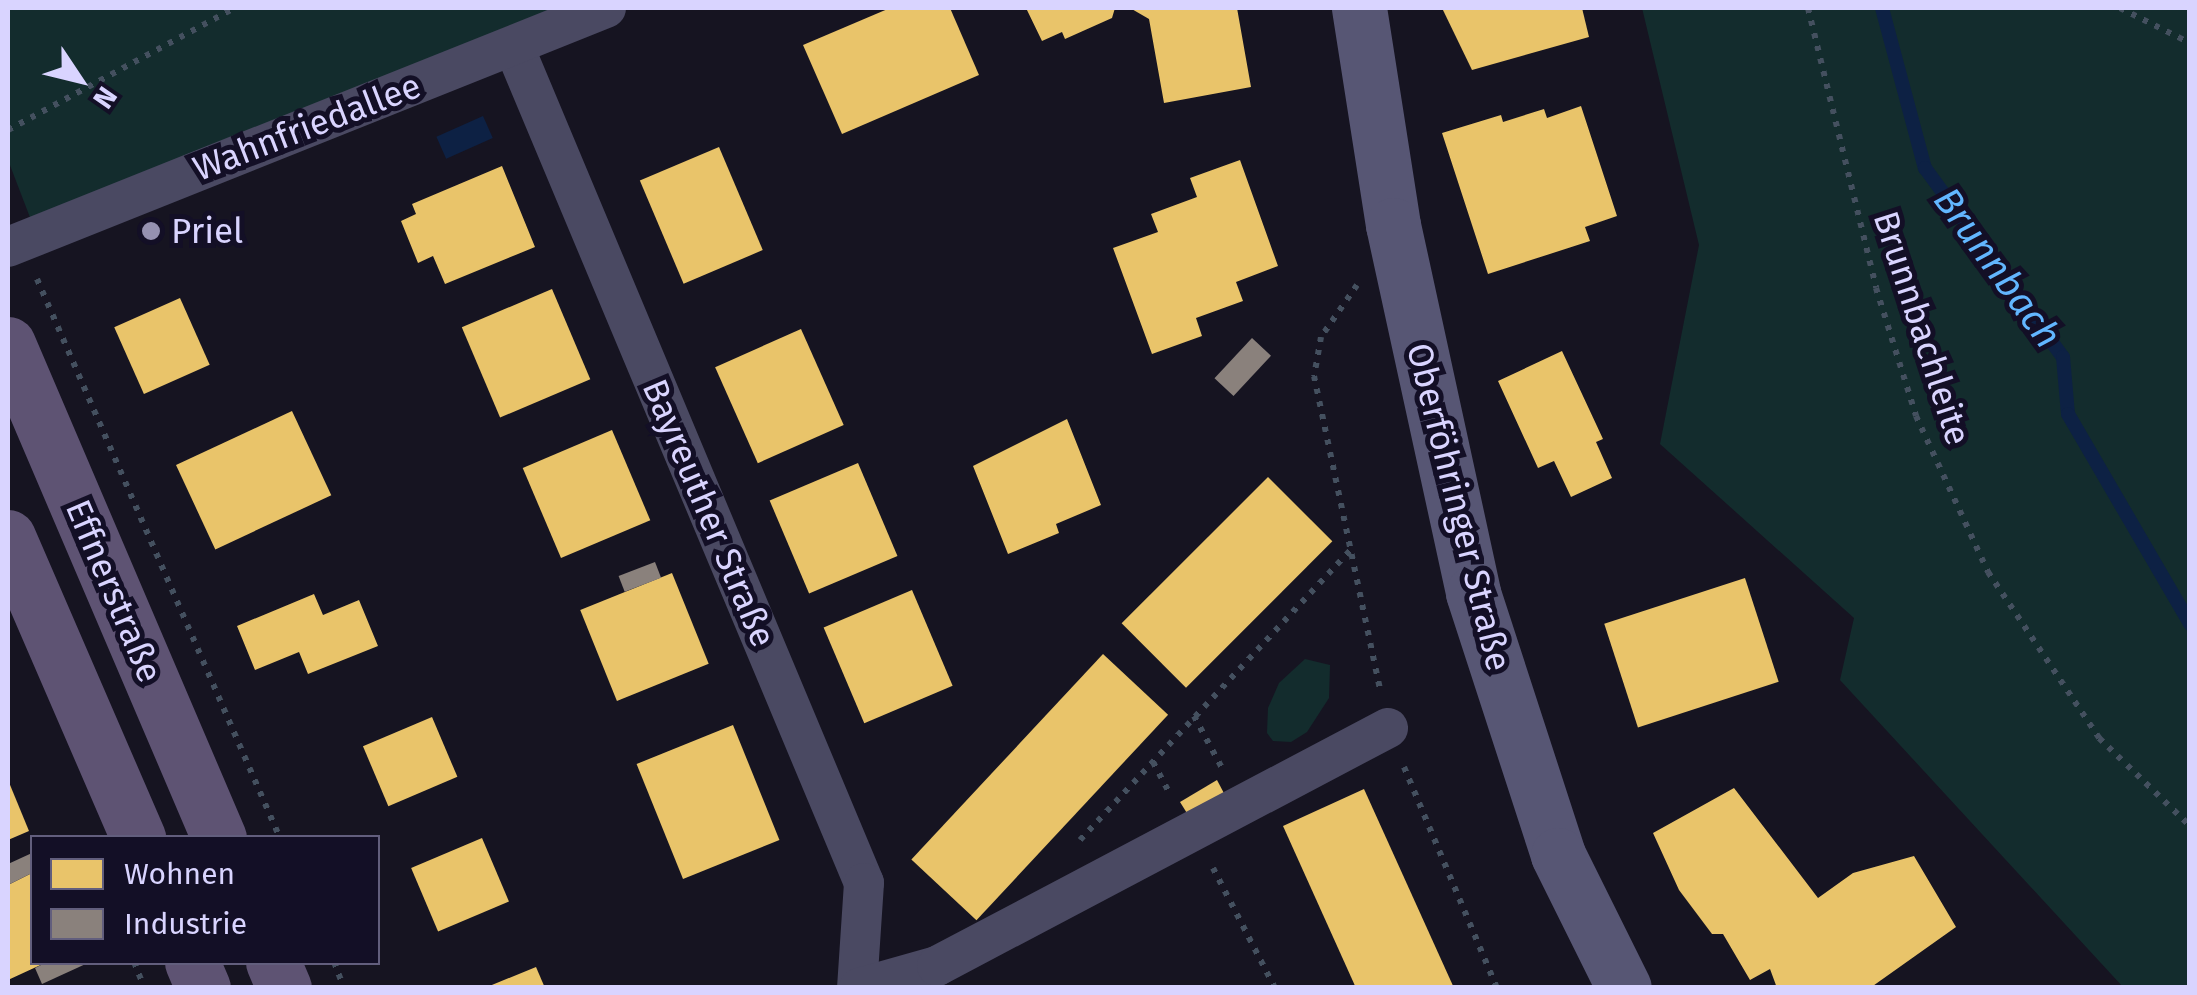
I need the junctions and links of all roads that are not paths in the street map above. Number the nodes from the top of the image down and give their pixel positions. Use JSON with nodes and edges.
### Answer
{"nodes":[{"id":1,"x":606,"y":8,"type":"edge"},
{"id":2,"x":1359,"y":8,"type":"edge"},
{"id":3,"x":514,"y":47,"type":"junction"},
{"id":4,"x":14,"y":244,"type":"edge"},
{"id":5,"x":8,"y":344,"type":"edge"},
{"id":6,"x":8,"y":537,"type":"edge"},
{"id":7,"x":1388,"y":728,"type":"road end"},
{"id":8,"x":137,"y":835,"type":"edge"},
{"id":9,"x":219,"y":835,"type":"edge"},
{"id":10,"x":858,"y":988,"type":"edge"},
{"id":11,"x":1624,"y":988,"type":"edge"}],
"edges":[{"from":1,"to":3,"type":"street","name":"Wahnfriedallee"},
{"from":2,"to":11,"type":"main road","name":"Oberföhringer Straße"},
{"from":3,"to":4,"type":"street","name":"Wahnfriedallee"},
{"from":3,"to":10,"type":"street","name":"Bayreuther Straße"},
{"from":5,"to":9,"type":"main road","name":"Effnerstraße"},
{"from":6,"to":8,"type":"main road"},
{"from":7,"to":10,"type":"street","name":"Bayreuther Straße"}]}
